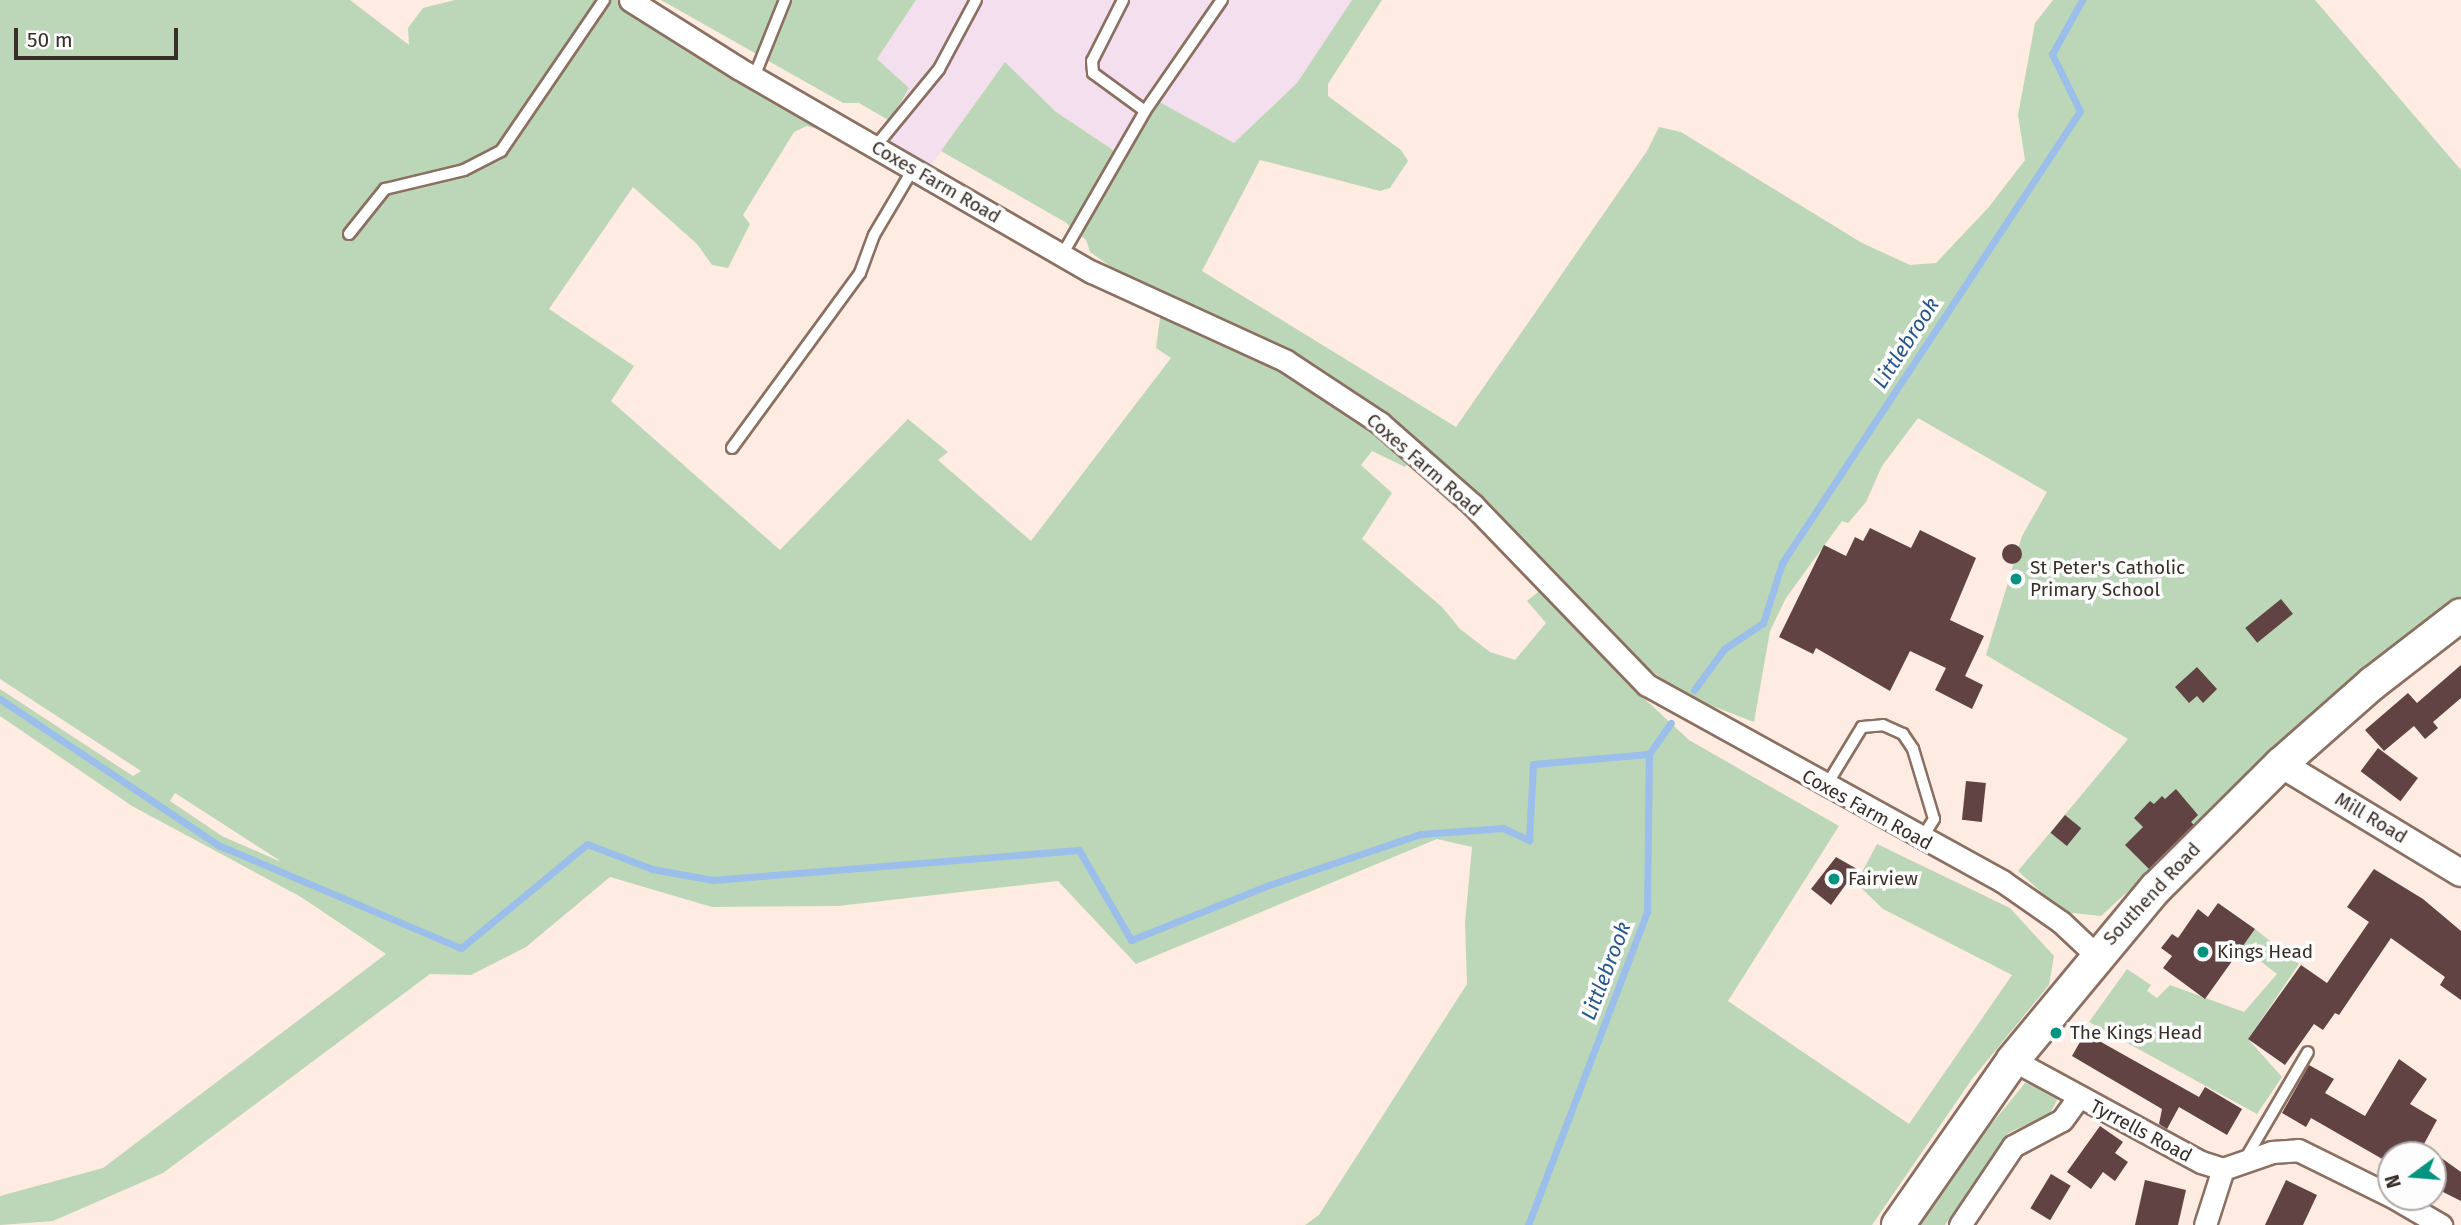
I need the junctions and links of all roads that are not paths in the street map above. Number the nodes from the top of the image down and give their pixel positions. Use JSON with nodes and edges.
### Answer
{"nodes":[{"id":1,"x":604,"y":0,"type":"edge"},
{"id":2,"x":630,"y":0,"type":"edge"},
{"id":3,"x":785,"y":0,"type":"edge"},
{"id":4,"x":976,"y":0,"type":"edge"},
{"id":5,"x":1124,"y":0,"type":"edge"},
{"id":6,"x":1222,"y":0,"type":"edge"},
{"id":7,"x":754,"y":77,"type":"junction"},
{"id":8,"x":1145,"y":111,"type":"junction"},
{"id":9,"x":875,"y":147,"type":"junction"},
{"id":10,"x":913,"y":169,"type":"junction"},
{"id":11,"x":349,"y":234,"type":"dead end"},
{"id":12,"x":1062,"y":254,"type":"junction"},
{"id":13,"x":732,"y":447,"type":"dead end"},
{"id":14,"x":2461,"y":615,"type":"edge"},
{"id":15,"x":2281,"y":764,"type":"junction"},
{"id":16,"x":1825,"y":788,"type":"junction"},
{"id":17,"x":1921,"y":840,"type":"junction"},
{"id":18,"x":2461,"y":873,"type":"edge"},
{"id":19,"x":2096,"y":954,"type":"junction"},
{"id":20,"x":2308,"y":1052,"type":"dead end"},
{"id":21,"x":2013,"y":1060,"type":"junction"},
{"id":22,"x":2079,"y":1097,"type":"junction"},
{"id":23,"x":2244,"y":1161,"type":"junction"},
{"id":24,"x":2223,"y":1169,"type":"junction"},
{"id":25,"x":2377,"y":1190,"type":"edge"},
{"id":26,"x":2416,"y":1211,"type":"edge"},
{"id":27,"x":1898,"y":1225,"type":"edge"},
{"id":28,"x":1960,"y":1225,"type":"edge"},
{"id":29,"x":2205,"y":1225,"type":"edge"},
{"id":30,"x":2441,"y":1225,"type":"edge"}],
"edges":[{"from":1,"to":11,"type":"lane"},
{"from":2,"to":7,"type":"street","name":"Coxes Farm Road"},
{"from":3,"to":7,"type":"lane"},
{"from":4,"to":9,"type":"lane"},
{"from":5,"to":8,"type":"lane"},
{"from":6,"to":8,"type":"lane"},
{"from":7,"to":9,"type":"street","name":"Coxes Farm Road"},
{"from":8,"to":12,"type":"lane"},
{"from":9,"to":10,"type":"street","name":"Coxes Farm Road"},
{"from":10,"to":12,"type":"street","name":"Coxes Farm Road"},
{"from":10,"to":13,"type":"lane"},
{"from":12,"to":16,"type":"street","name":"Coxes Farm Road"},
{"from":14,"to":15,"type":"main road","name":"Southend Road"},
{"from":15,"to":18,"type":"street","name":"Mill Road"},
{"from":15,"to":19,"type":"main road","name":"Southend Road"},
{"from":16,"to":17,"type":"street","name":"Coxes Farm Road"},
{"from":16,"to":17,"type":"lane"},
{"from":17,"to":19,"type":"street","name":"Coxes Farm Road"},
{"from":19,"to":21,"type":"main road","name":"Southend Road"},
{"from":20,"to":23,"type":"lane"},
{"from":21,"to":22,"type":"street","name":"Tyrrells Road"},
{"from":21,"to":27,"type":"main road","name":"Southend Road"},
{"from":22,"to":24,"type":"street","name":"Tyrrells Road"},
{"from":22,"to":28,"type":"street"},
{"from":23,"to":24,"type":"street"},
{"from":23,"to":25,"type":"street"},
{"from":24,"to":29,"type":"street"},
{"from":26,"to":30,"type":"street"}]}
